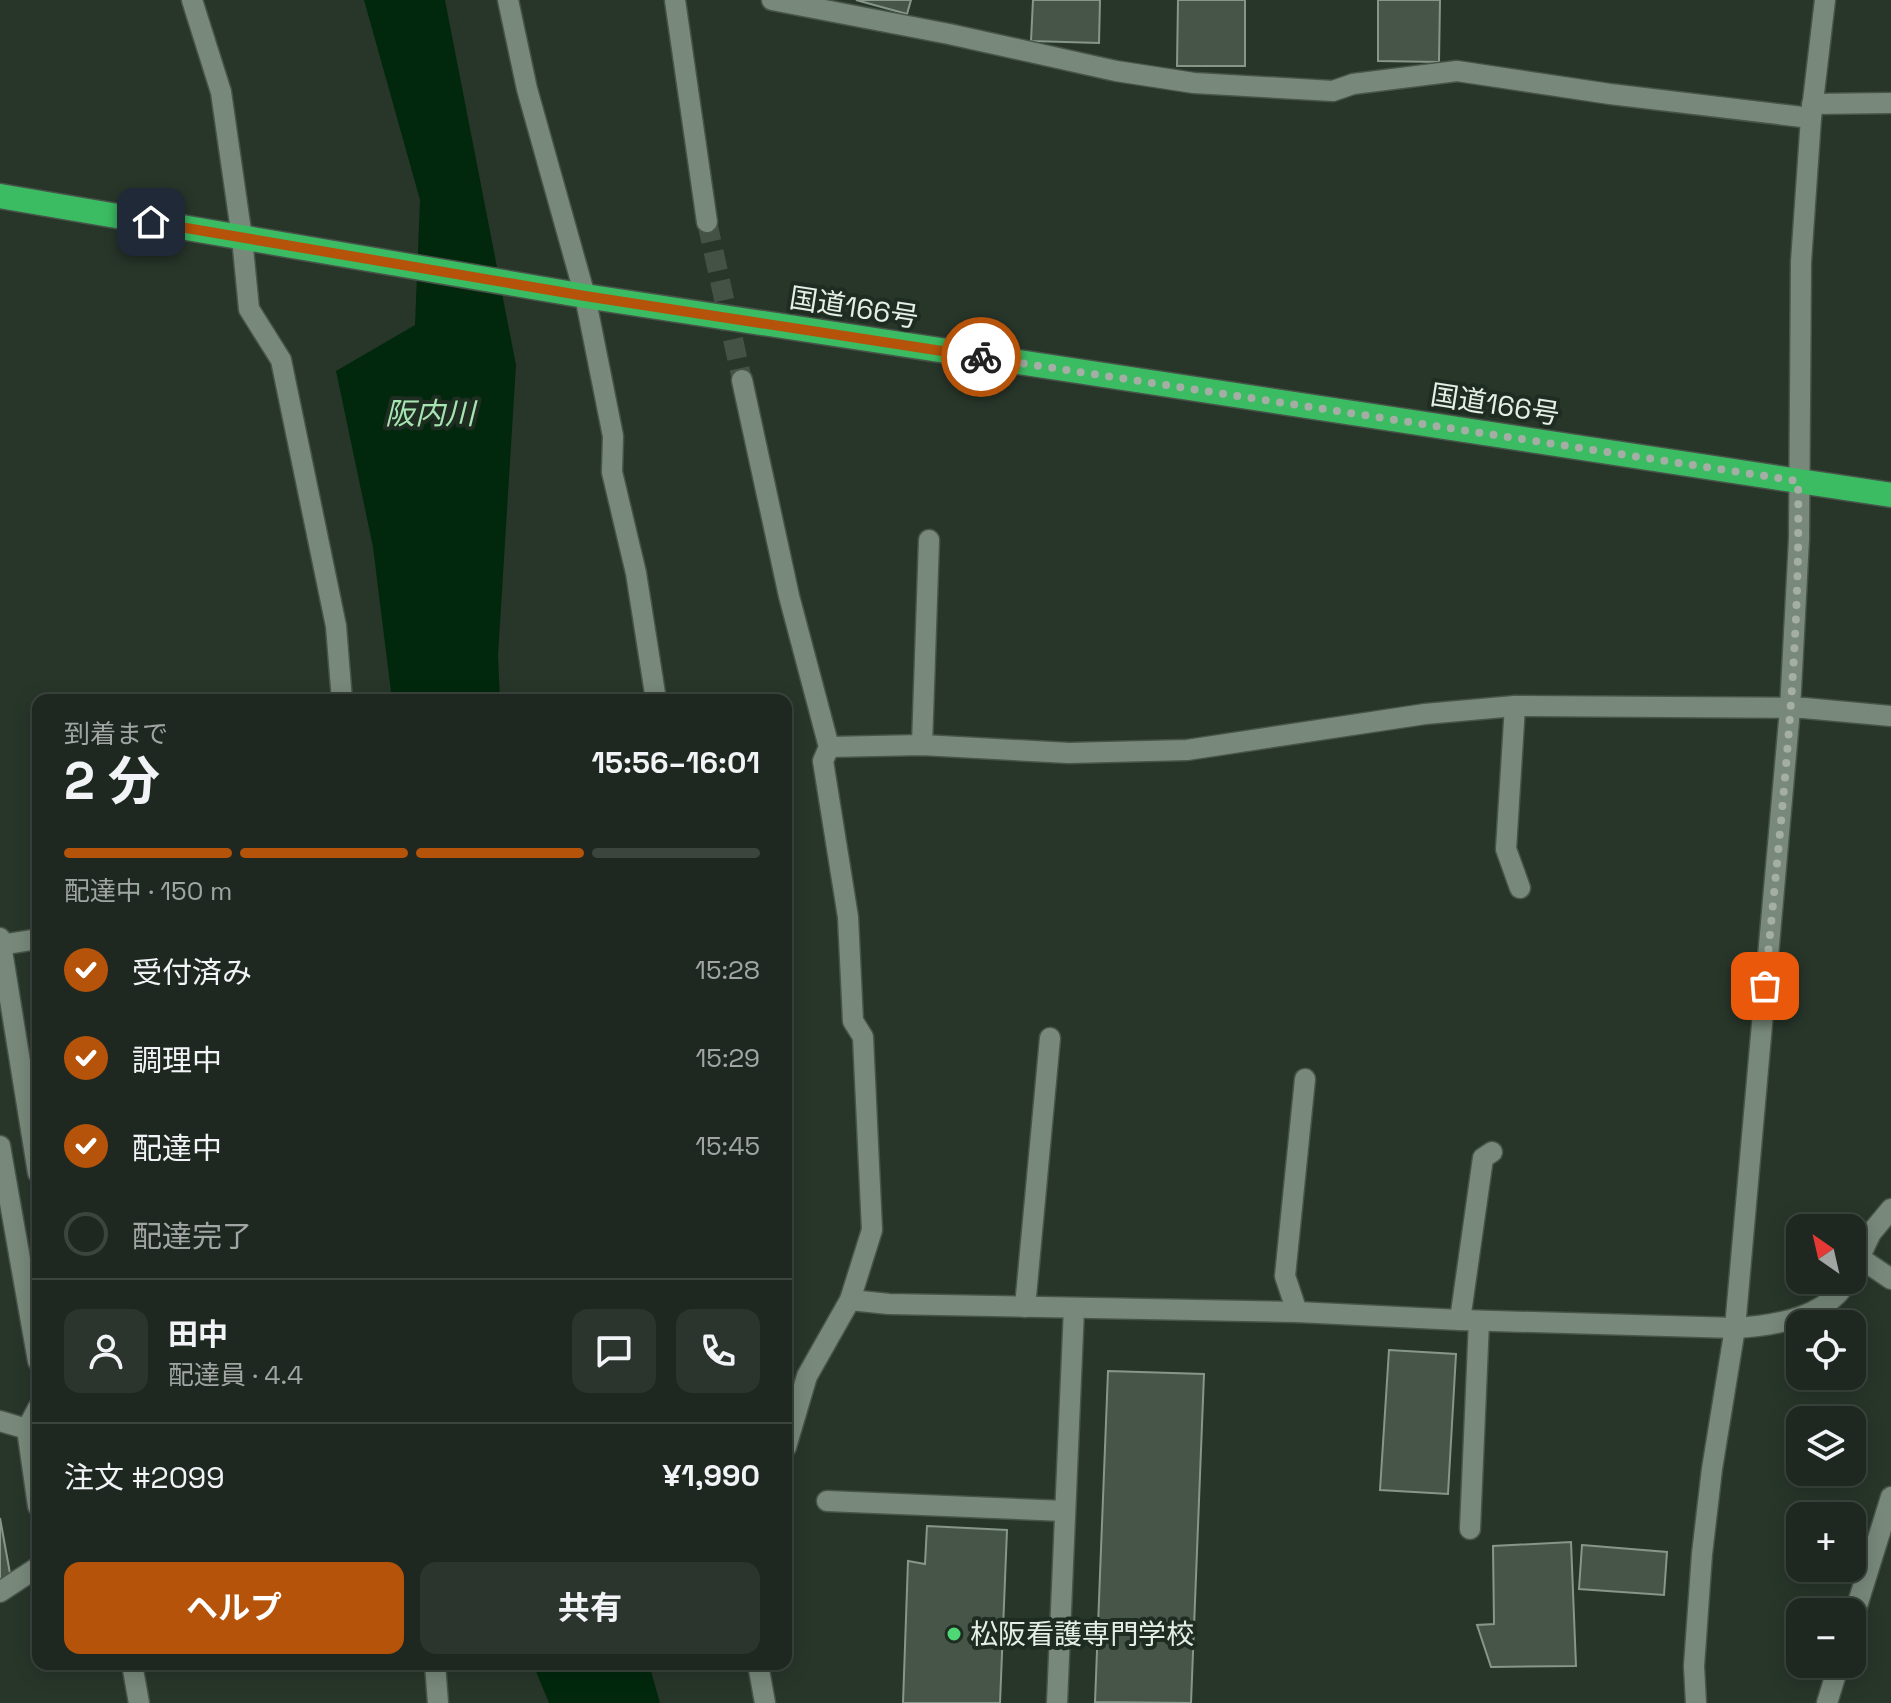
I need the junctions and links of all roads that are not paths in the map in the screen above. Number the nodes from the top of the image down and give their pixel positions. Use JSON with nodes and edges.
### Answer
{"nodes":[{"id":1,"x":192,"y":0,"type":"edge"},
{"id":2,"x":508,"y":0,"type":"edge"},
{"id":3,"x":675,"y":0,"type":"edge"},
{"id":4,"x":772,"y":0,"type":"edge"},
{"id":5,"x":1825,"y":0,"type":"edge"},
{"id":6,"x":1891,"y":103,"type":"edge"},
{"id":7,"x":1812,"y":111,"type":"junction"},
{"id":8,"x":0,"y":196,"type":"edge"},
{"id":9,"x":707,"y":222,"type":"tunnel mouth"},
{"id":10,"x":248,"y":240,"type":"junction"},
{"id":11,"x":585,"y":296,"type":"junction"},
{"id":12,"x":742,"y":380,"type":"tunnel mouth"},
{"id":13,"x":1798,"y":481,"type":"junction"},
{"id":14,"x":1891,"y":495,"type":"edge"},
{"id":15,"x":929,"y":540,"type":"dead end"},
{"id":16,"x":342,"y":694,"type":"edge"},
{"id":17,"x":655,"y":694,"type":"edge"},
{"id":18,"x":1515,"y":706,"type":"junction"},
{"id":19,"x":1790,"y":709,"type":"junction"},
{"id":20,"x":1891,"y":716,"type":"edge"},
{"id":21,"x":922,"y":745,"type":"junction"},
{"id":22,"x":829,"y":747,"type":"junction"},
{"id":23,"x":1520,"y":888,"type":"dead end"},
{"id":24,"x":32,"y":939,"type":"edge"},
{"id":25,"x":1,"y":942,"type":"edge"},
{"id":26,"x":1050,"y":1038,"type":"dead end"},
{"id":27,"x":1305,"y":1079,"type":"dead end"},
{"id":28,"x":32,"y":1136,"type":"edge"},
{"id":29,"x":0,"y":1146,"type":"edge"},
{"id":30,"x":1492,"y":1152,"type":"dead end"},
{"id":31,"x":1891,"y":1209,"type":"edge"},
{"id":32,"x":1866,"y":1244,"type":"edge"},
{"id":33,"x":1866,"y":1270,"type":"edge"},
{"id":34,"x":1891,"y":1279,"type":"edge"},
{"id":35,"x":1835,"y":1294,"type":"edge"},
{"id":36,"x":850,"y":1300,"type":"junction"},
{"id":37,"x":1025,"y":1307,"type":"junction"},
{"id":38,"x":1074,"y":1308,"type":"junction"},
{"id":39,"x":1297,"y":1312,"type":"junction"},
{"id":40,"x":1469,"y":1321,"type":"junction"},
{"id":41,"x":32,"y":1327,"type":"edge"},
{"id":42,"x":1735,"y":1328,"type":"junction"},
{"id":43,"x":32,"y":1419,"type":"edge"},
{"id":44,"x":0,"y":1421,"type":"edge"},
{"id":45,"x":792,"y":1427,"type":"edge"},
{"id":46,"x":27,"y":1429,"type":"junction"},
{"id":47,"x":32,"y":1464,"type":"edge"},
{"id":48,"x":1891,"y":1497,"type":"edge"},
{"id":49,"x":827,"y":1501,"type":"dead end"},
{"id":50,"x":1065,"y":1511,"type":"junction"},
{"id":51,"x":1470,"y":1529,"type":"dead end"},
{"id":52,"x":32,"y":1571,"type":"edge"},
{"id":53,"x":0,"y":1592,"type":"edge"},
{"id":54,"x":1859,"y":1598,"type":"edge"},
{"id":55,"x":133,"y":1670,"type":"edge"},
{"id":56,"x":435,"y":1670,"type":"edge"},
{"id":57,"x":759,"y":1670,"type":"edge"},
{"id":58,"x":1835,"y":1678,"type":"edge"},
{"id":59,"x":139,"y":1703,"type":"edge"},
{"id":60,"x":438,"y":1703,"type":"edge"},
{"id":61,"x":765,"y":1703,"type":"edge"},
{"id":62,"x":1057,"y":1703,"type":"edge"},
{"id":63,"x":1696,"y":1703,"type":"edge"},
{"id":64,"x":1827,"y":1703,"type":"edge"}],
"edges":[{"from":1,"to":10,"type":"street"},
{"from":2,"to":11,"type":"street"},
{"from":3,"to":9,"type":"street"},
{"from":4,"to":7,"type":"street"},
{"from":5,"to":7,"type":"street"},
{"from":6,"to":7,"type":"street"},
{"from":7,"to":13,"type":"street"},
{"from":8,"to":10,"type":"highway","name":"国道166号"},
{"from":10,"to":11,"type":"highway","name":"国道166号"},
{"from":10,"to":16,"type":"street"},
{"from":11,"to":13,"type":"highway","name":"国道166号"},
{"from":11,"to":17,"type":"street"},
{"from":12,"to":22,"type":"street"},
{"from":13,"to":14,"type":"highway","name":"国道166号"},
{"from":13,"to":19,"type":"street"},
{"from":15,"to":21,"type":"street"},
{"from":18,"to":19,"type":"street"},
{"from":18,"to":21,"type":"street"},
{"from":18,"to":23,"type":"street"},
{"from":19,"to":20,"type":"street"},
{"from":19,"to":42,"type":"street"},
{"from":21,"to":22,"type":"street"},
{"from":22,"to":36,"type":"street"},
{"from":24,"to":25,"type":"street"},
{"from":25,"to":28,"type":"street"},
{"from":26,"to":37,"type":"street"},
{"from":27,"to":39,"type":"street"},
{"from":29,"to":41,"type":"street"},
{"from":30,"to":40,"type":"street"},
{"from":31,"to":32,"type":"street"},
{"from":33,"to":34,"type":"street"},
{"from":35,"to":42,"type":"street"},
{"from":36,"to":37,"type":"street"},
{"from":36,"to":45,"type":"street"},
{"from":37,"to":38,"type":"street"},
{"from":38,"to":39,"type":"street"},
{"from":38,"to":50,"type":"street"},
{"from":39,"to":40,"type":"street"},
{"from":40,"to":42,"type":"street"},
{"from":40,"to":51,"type":"street"},
{"from":42,"to":63,"type":"street"},
{"from":43,"to":46,"type":"street"},
{"from":44,"to":46,"type":"street"},
{"from":46,"to":47,"type":"street"},
{"from":48,"to":54,"type":"street"},
{"from":49,"to":50,"type":"street"},
{"from":50,"to":62,"type":"street"},
{"from":52,"to":53,"type":"street"},
{"from":55,"to":59,"type":"street"},
{"from":56,"to":60,"type":"street"},
{"from":57,"to":61,"type":"street"},
{"from":58,"to":64,"type":"street"}]}
